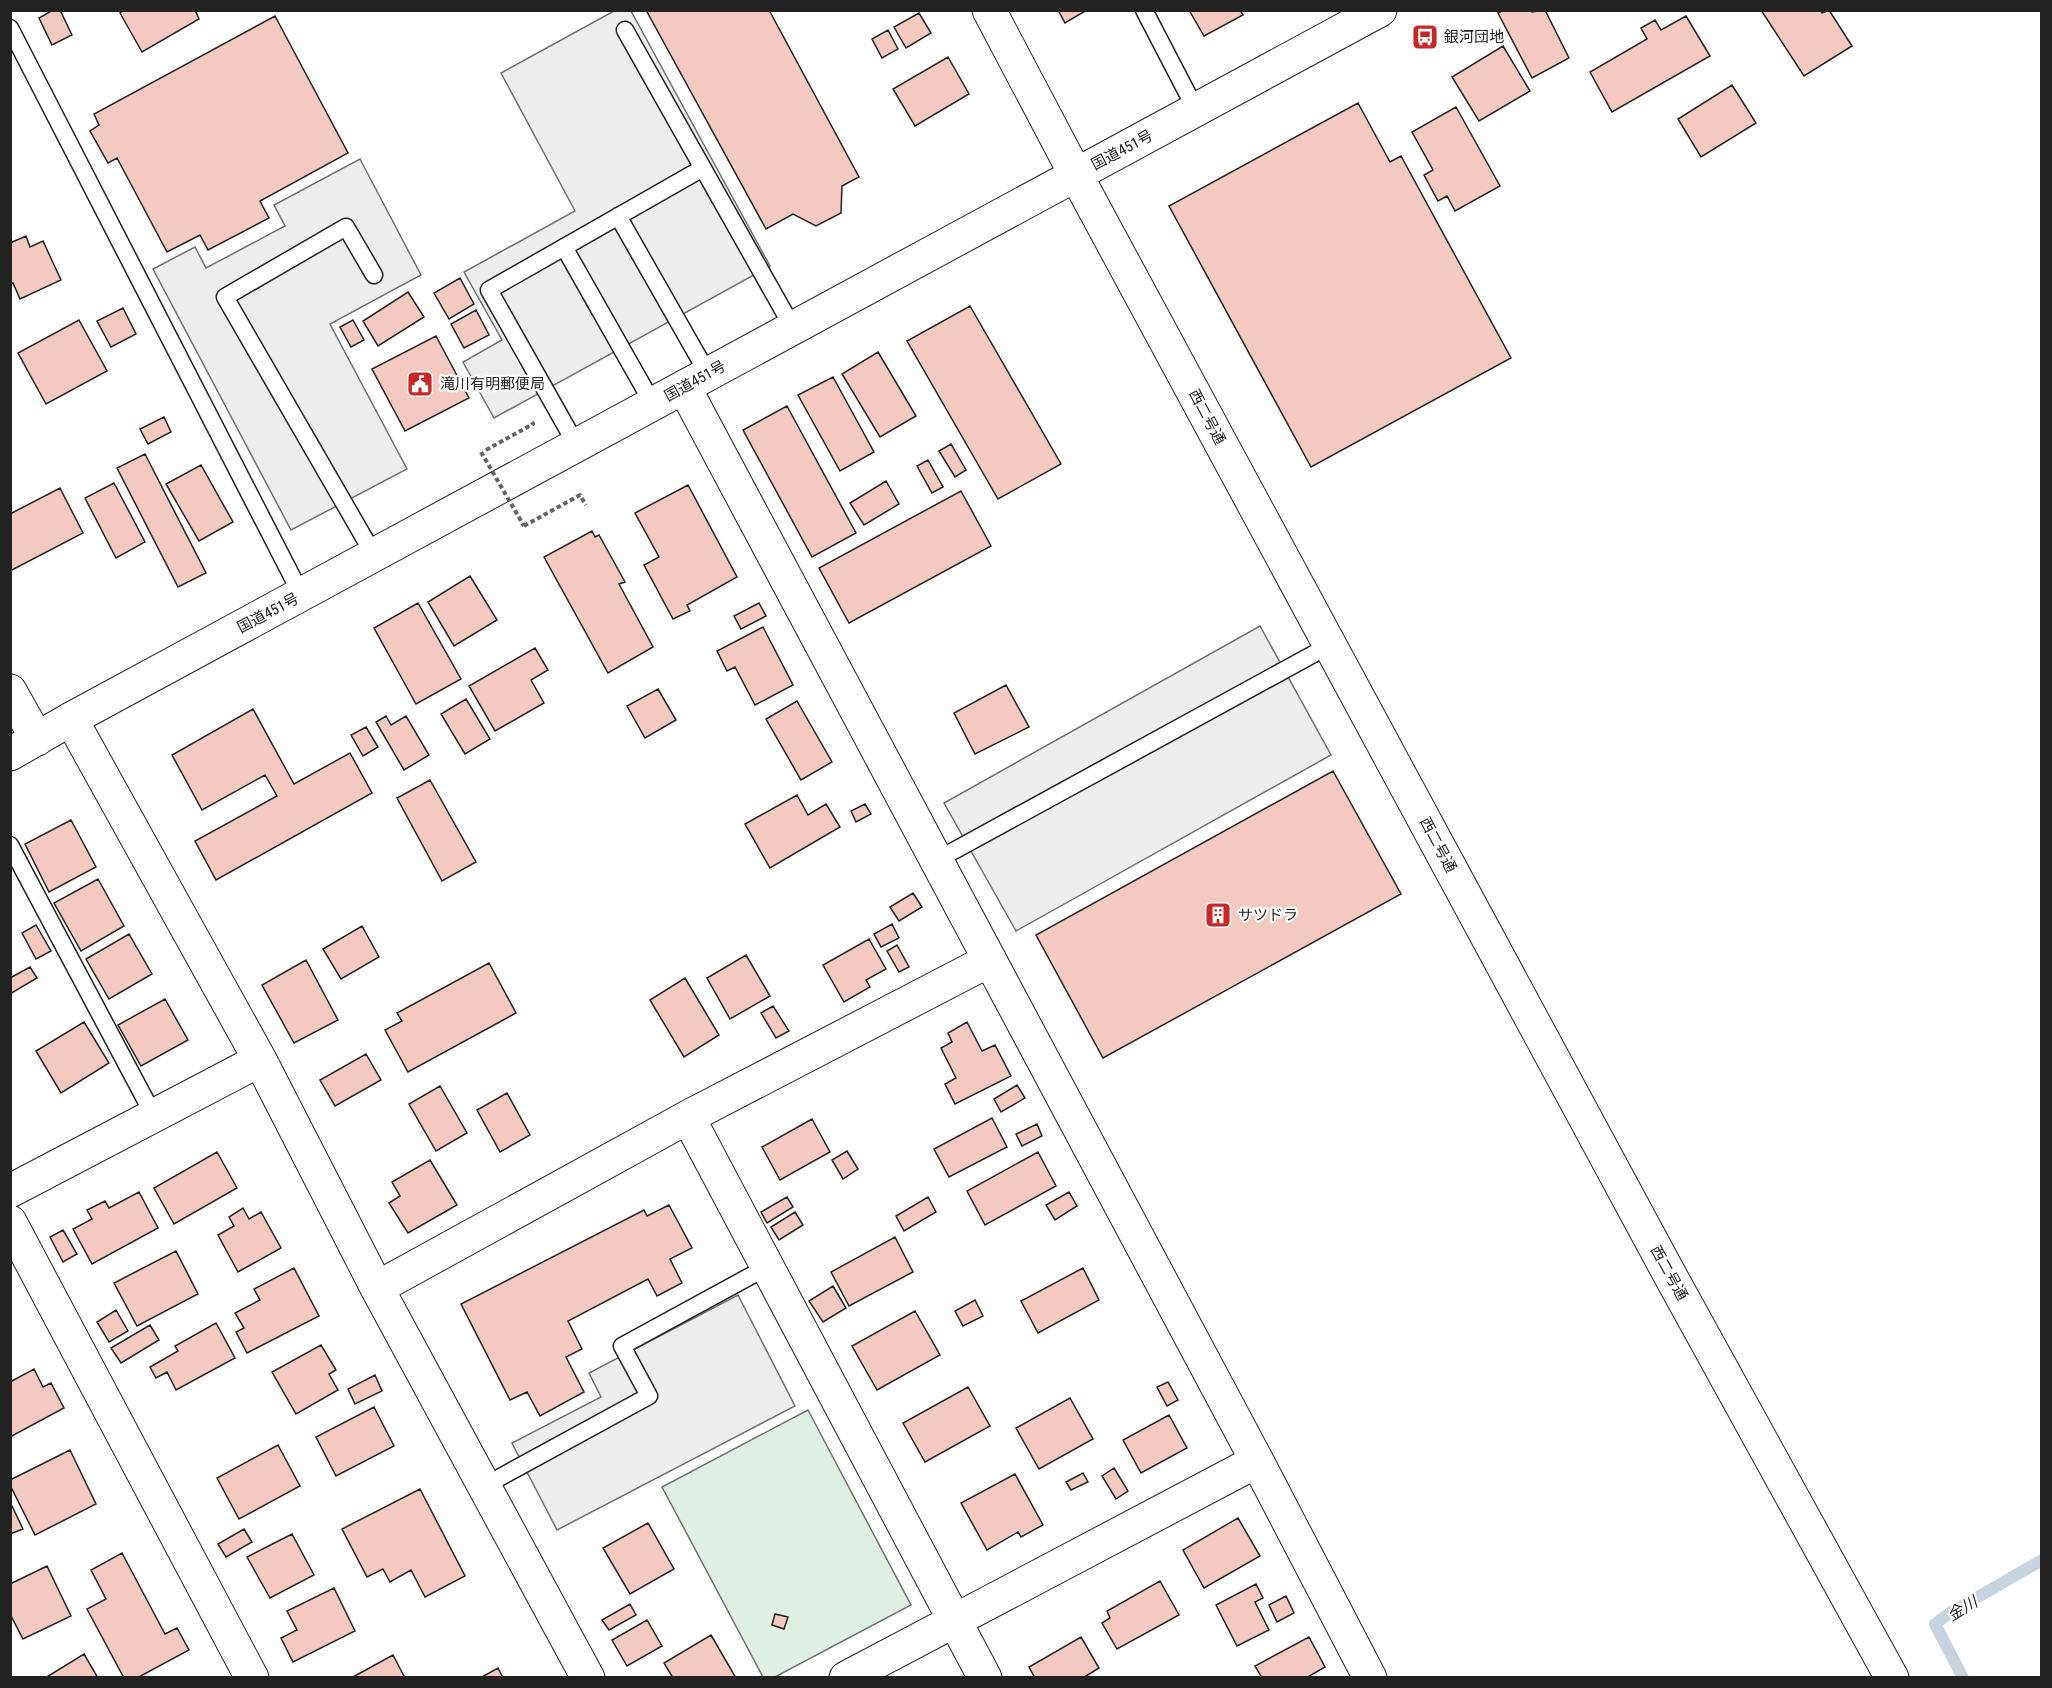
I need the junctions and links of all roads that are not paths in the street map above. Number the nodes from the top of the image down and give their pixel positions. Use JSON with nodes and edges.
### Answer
{"nodes":[{"id":1,"x":988,"y":10,"type":"edge"},
{"id":2,"x":1144,"y":10,"type":"edge"},
{"id":3,"x":1380,"y":10,"type":"edge"},
{"id":4,"x":10,"y":28,"type":"edge"},
{"id":5,"x":625,"y":30,"type":"dead end"},
{"id":6,"x":1196,"y":110,"type":"junction"},
{"id":7,"x":703,"y":168,"type":"junction"},
{"id":8,"x":1076,"y":175,"type":"junction"},
{"id":9,"x":618,"y":216,"type":"junction"},
{"id":10,"x":564,"y":247,"type":"junction"},
{"id":11,"x":374,"y":275,"type":"dead end"},
{"id":12,"x":793,"y":328,"type":"junction"},
{"id":13,"x":696,"y":381,"type":"junction"},
{"id":14,"x":653,"y":404,"type":"junction"},
{"id":15,"x":577,"y":446,"type":"junction"},
{"id":16,"x":374,"y":555,"type":"junction"},
{"id":17,"x":301,"y":594,"type":"junction"},
{"id":18,"x":1330,"y":645,"type":"junction"},
{"id":19,"x":10,"y":692,"type":"edge"},
{"id":20,"x":71,"y":719,"type":"junction"},
{"id":21,"x":24,"y":746,"type":"edge"},
{"id":22,"x":10,"y":845,"type":"edge"},
{"id":23,"x":936,"y":861,"type":"junction"},
{"id":24,"x":990,"y":960,"type":"junction"},
{"id":25,"x":260,"y":1060,"type":"junction"},
{"id":26,"x":154,"y":1116,"type":"junction"},
{"id":27,"x":688,"y":1118,"type":"junction"},
{"id":28,"x":10,"y":1191,"type":"edge"},
{"id":29,"x":10,"y":1222,"type":"edge"},
{"id":30,"x":767,"y":1267,"type":"junction"},
{"id":31,"x":377,"y":1288,"type":"junction"},
{"id":32,"x":1257,"y":1461,"type":"junction"},
{"id":33,"x":484,"y":1486,"type":"junction"},
{"id":34,"x":955,"y":1620,"type":"junction"},
{"id":35,"x":252,"y":1677,"type":"edge"},
{"id":36,"x":588,"y":1677,"type":"edge"},
{"id":37,"x":846,"y":1677,"type":"edge"},
{"id":38,"x":985,"y":1677,"type":"edge"},
{"id":39,"x":1370,"y":1677,"type":"edge"},
{"id":40,"x":1892,"y":1677,"type":"edge"}],
"edges":[{"from":1,"to":8,"type":"main road","name":"西二号通"},
{"from":2,"to":6,"type":"lane"},
{"from":3,"to":6,"type":"main road","name":"国道451号"},
{"from":4,"to":17,"type":"lane"},
{"from":5,"to":7,"type":"lane"},
{"from":6,"to":8,"type":"main road","name":"国道451号"},
{"from":7,"to":9,"type":"lane"},
{"from":7,"to":12,"type":"lane"},
{"from":8,"to":12,"type":"main road","name":"国道451号"},
{"from":8,"to":18,"type":"main road","name":"西二号通"},
{"from":9,"to":10,"type":"lane"},
{"from":9,"to":13,"type":"lane"},
{"from":10,"to":14,"type":"lane"},
{"from":10,"to":15,"type":"lane"},
{"from":11,"to":16,"type":"lane"},
{"from":12,"to":13,"type":"main road","name":"国道451号"},
{"from":13,"to":14,"type":"main road","name":"国道451号"},
{"from":13,"to":23,"type":"main road"},
{"from":14,"to":15,"type":"main road","name":"国道451号"},
{"from":15,"to":16,"type":"main road","name":"国道451号"},
{"from":16,"to":17,"type":"main road","name":"国道451号"},
{"from":17,"to":20,"type":"main road","name":"国道451号"},
{"from":18,"to":23,"type":"lane"},
{"from":18,"to":40,"type":"main road","name":"西二号通"},
{"from":19,"to":21,"type":"main road"},
{"from":20,"to":21,"type":"main road","name":"国道451号"},
{"from":20,"to":25,"type":"main road"},
{"from":22,"to":26,"type":"lane"},
{"from":23,"to":24,"type":"main road"},
{"from":24,"to":27,"type":"main road"},
{"from":24,"to":32,"type":"main road"},
{"from":25,"to":26,"type":"main road"},
{"from":25,"to":31,"type":"main road"},
{"from":26,"to":28,"type":"main road"},
{"from":27,"to":30,"type":"main road"},
{"from":27,"to":31,"type":"main road"},
{"from":29,"to":35,"type":"main road"},
{"from":30,"to":33,"type":"lane"},
{"from":30,"to":34,"type":"main road"},
{"from":31,"to":33,"type":"main road"},
{"from":32,"to":34,"type":"main road"},
{"from":32,"to":39,"type":"main road"},
{"from":33,"to":36,"type":"main road"},
{"from":34,"to":37,"type":"main road"},
{"from":34,"to":38,"type":"main road"}]}
